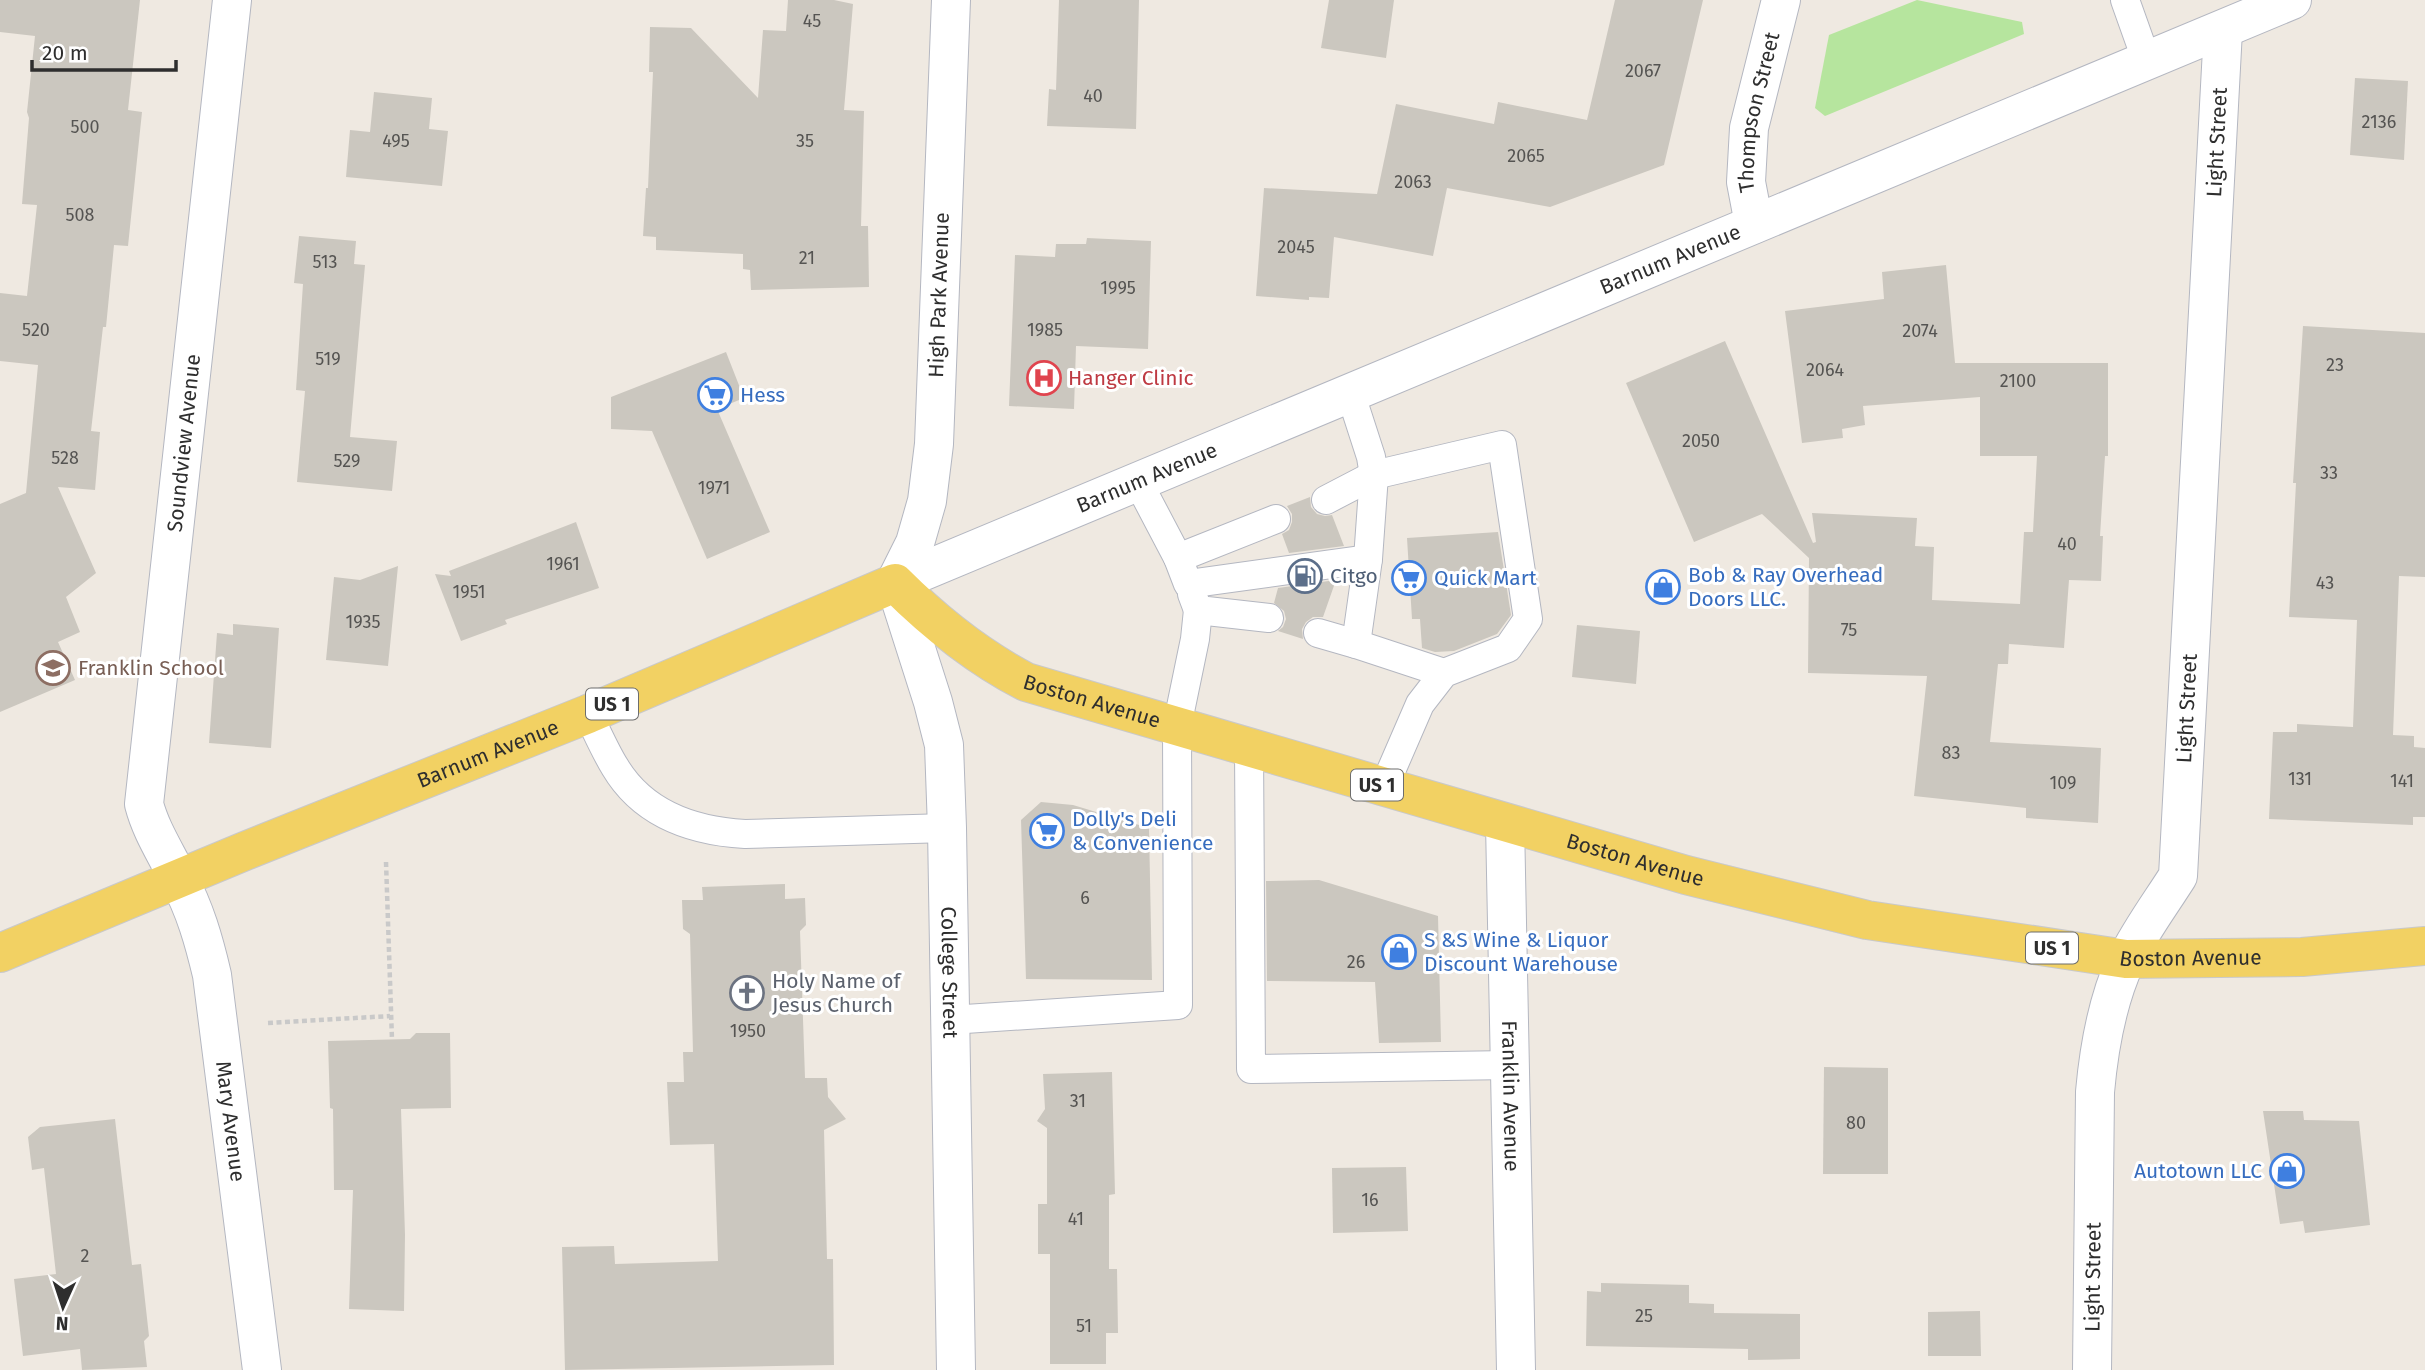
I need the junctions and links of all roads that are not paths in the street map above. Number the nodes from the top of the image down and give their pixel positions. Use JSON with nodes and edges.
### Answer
{"nodes":[{"id":1,"x":232,"y":0,"type":"edge"},
{"id":2,"x":951,"y":0,"type":"edge"},
{"id":3,"x":1781,"y":0,"type":"edge"},
{"id":4,"x":2125,"y":0,"type":"edge"},
{"id":5,"x":2292,"y":0,"type":"edge"},
{"id":6,"x":2223,"y":30,"type":"junction"},
{"id":7,"x":2146,"y":59,"type":"junction"},
{"id":8,"x":1754,"y":224,"type":"junction"},
{"id":9,"x":1350,"y":392,"type":"junction"},
{"id":10,"x":1374,"y":475,"type":"junction"},
{"id":11,"x":1137,"y":480,"type":"junction"},
{"id":12,"x":1326,"y":500,"type":"dead end"},
{"id":13,"x":1276,"y":519,"type":"dead end"},
{"id":14,"x":1178,"y":558,"type":"junction"},
{"id":15,"x":1368,"y":559,"type":"junction"},
{"id":16,"x":895,"y":583,"type":"junction"},
{"id":17,"x":1193,"y":597,"type":"junction"},
{"id":18,"x":1269,"y":618,"type":"dead end"},
{"id":19,"x":1318,"y":633,"type":"dead end"},
{"id":20,"x":1356,"y":644,"type":"junction"},
{"id":21,"x":1444,"y":673,"type":"junction"},
{"id":22,"x":588,"y":714,"type":"junction"},
{"id":23,"x":1177,"y":726,"type":"junction"},
{"id":24,"x":1249,"y":747,"type":"junction"},
{"id":25,"x":1384,"y":787,"type":"junction"},
{"id":26,"x":1505,"y":822,"type":"junction"},
{"id":27,"x":947,"y":828,"type":"junction"},
{"id":28,"x":179,"y":879,"type":"junction"},
{"id":29,"x":2425,"y":946,"type":"edge"},
{"id":30,"x":0,"y":953,"type":"edge"},
{"id":31,"x":2126,"y":960,"type":"junction"},
{"id":32,"x":950,"y":1020,"type":"junction"},
{"id":33,"x":1510,"y":1065,"type":"junction"},
{"id":34,"x":262,"y":1370,"type":"edge"},
{"id":35,"x":956,"y":1370,"type":"edge"},
{"id":36,"x":1516,"y":1370,"type":"edge"},
{"id":37,"x":2092,"y":1370,"type":"edge"}],
"edges":[{"from":1,"to":28,"type":"street","name":"Soundview Avenue"},
{"from":2,"to":16,"type":"street","name":"High Park Avenue"},
{"from":3,"to":8,"type":"street","name":"Thompson Street"},
{"from":4,"to":7,"type":"lane"},
{"from":5,"to":6,"type":"street","name":"Barnum Avenue"},
{"from":6,"to":7,"type":"street","name":"Barnum Avenue"},
{"from":6,"to":31,"type":"street","name":"Light Street"},
{"from":7,"to":8,"type":"street","name":"Barnum Avenue"},
{"from":8,"to":9,"type":"street","name":"Barnum Avenue"},
{"from":9,"to":10,"type":"lane"},
{"from":9,"to":11,"type":"street","name":"Barnum Avenue"},
{"from":10,"to":12,"type":"lane"},
{"from":10,"to":15,"type":"lane"},
{"from":10,"to":21,"type":"lane"},
{"from":11,"to":14,"type":"lane"},
{"from":11,"to":16,"type":"street","name":"Barnum Avenue"},
{"from":13,"to":14,"type":"lane"},
{"from":14,"to":17,"type":"lane"},
{"from":15,"to":17,"type":"lane"},
{"from":15,"to":20,"type":"lane"},
{"from":16,"to":22,"type":"main road","name":"Barnum Avenue","number":"US 1"},
{"from":16,"to":23,"type":"main road","name":"Boston Avenue","number":"US 1"},
{"from":16,"to":27,"type":"street","name":"College Street"},
{"from":17,"to":18,"type":"lane"},
{"from":17,"to":23,"type":"lane"},
{"from":19,"to":20,"type":"lane"},
{"from":20,"to":21,"type":"lane"},
{"from":21,"to":25,"type":"lane"},
{"from":22,"to":27,"type":"lane"},
{"from":22,"to":28,"type":"main road","name":"Barnum Avenue","number":"US 1"},
{"from":23,"to":24,"type":"main road","name":"Boston Avenue","number":"US 1"},
{"from":23,"to":32,"type":"lane"},
{"from":24,"to":25,"type":"main road","name":"Boston Avenue","number":"US 1"},
{"from":24,"to":33,"type":"lane"},
{"from":25,"to":26,"type":"main road","name":"Boston Avenue","number":"US 1"},
{"from":26,"to":31,"type":"main road","name":"Boston Avenue","number":"US 1"},
{"from":26,"to":33,"type":"street","name":"Franklin Avenue"},
{"from":27,"to":32,"type":"street","name":"College Street"},
{"from":28,"to":30,"type":"main road","name":"Barnum Avenue","number":"US 1"},
{"from":28,"to":34,"type":"street","name":"Mary Avenue"},
{"from":29,"to":31,"type":"main road","name":"Boston Avenue","number":"US 1"},
{"from":31,"to":37,"type":"street","name":"Light Street"},
{"from":32,"to":35,"type":"street","name":"College Street"},
{"from":33,"to":36,"type":"street","name":"Franklin Avenue"}]}
